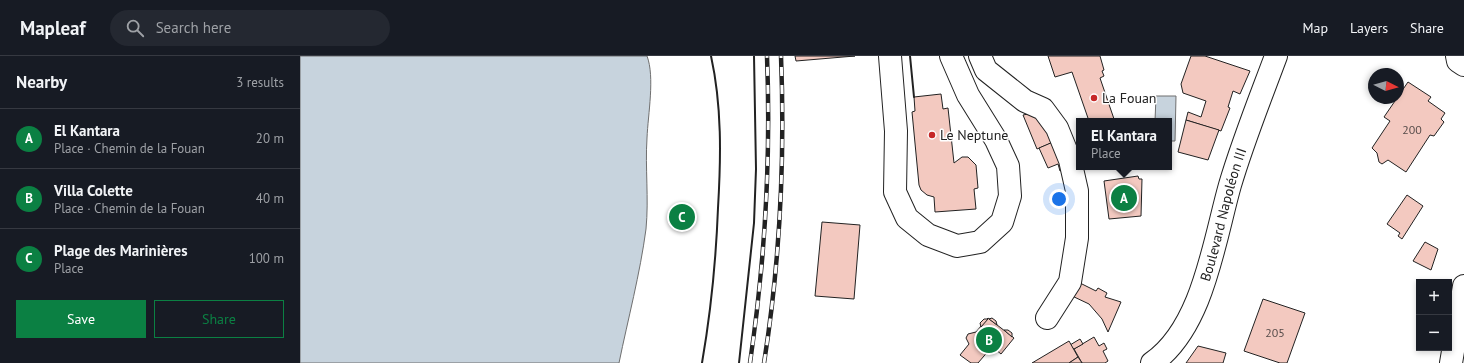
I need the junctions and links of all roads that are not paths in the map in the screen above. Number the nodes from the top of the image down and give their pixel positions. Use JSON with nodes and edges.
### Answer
{"nodes":[{"id":1,"x":890,"y":56,"type":"edge"},
{"id":2,"x":951,"y":56,"type":"edge"},
{"id":3,"x":980,"y":56,"type":"edge"},
{"id":4,"x":1276,"y":56,"type":"edge"},
{"id":5,"x":1457,"y":56,"type":"edge"},
{"id":6,"x":1464,"y":65,"type":"edge"},
{"id":7,"x":1464,"y":286,"type":"edge"},
{"id":8,"x":1047,"y":318,"type":"dead end"},
{"id":9,"x":1152,"y":363,"type":"edge"},
{"id":10,"x":1451,"y":363,"type":"edge"}],
"edges":[{"from":1,"to":2,"type":"street"},
{"from":3,"to":8,"type":"street"},
{"from":4,"to":9,"type":"street","name":"Boulevard Napoléon III"},
{"from":5,"to":6,"type":"street"},
{"from":7,"to":10,"type":"street"}]}
